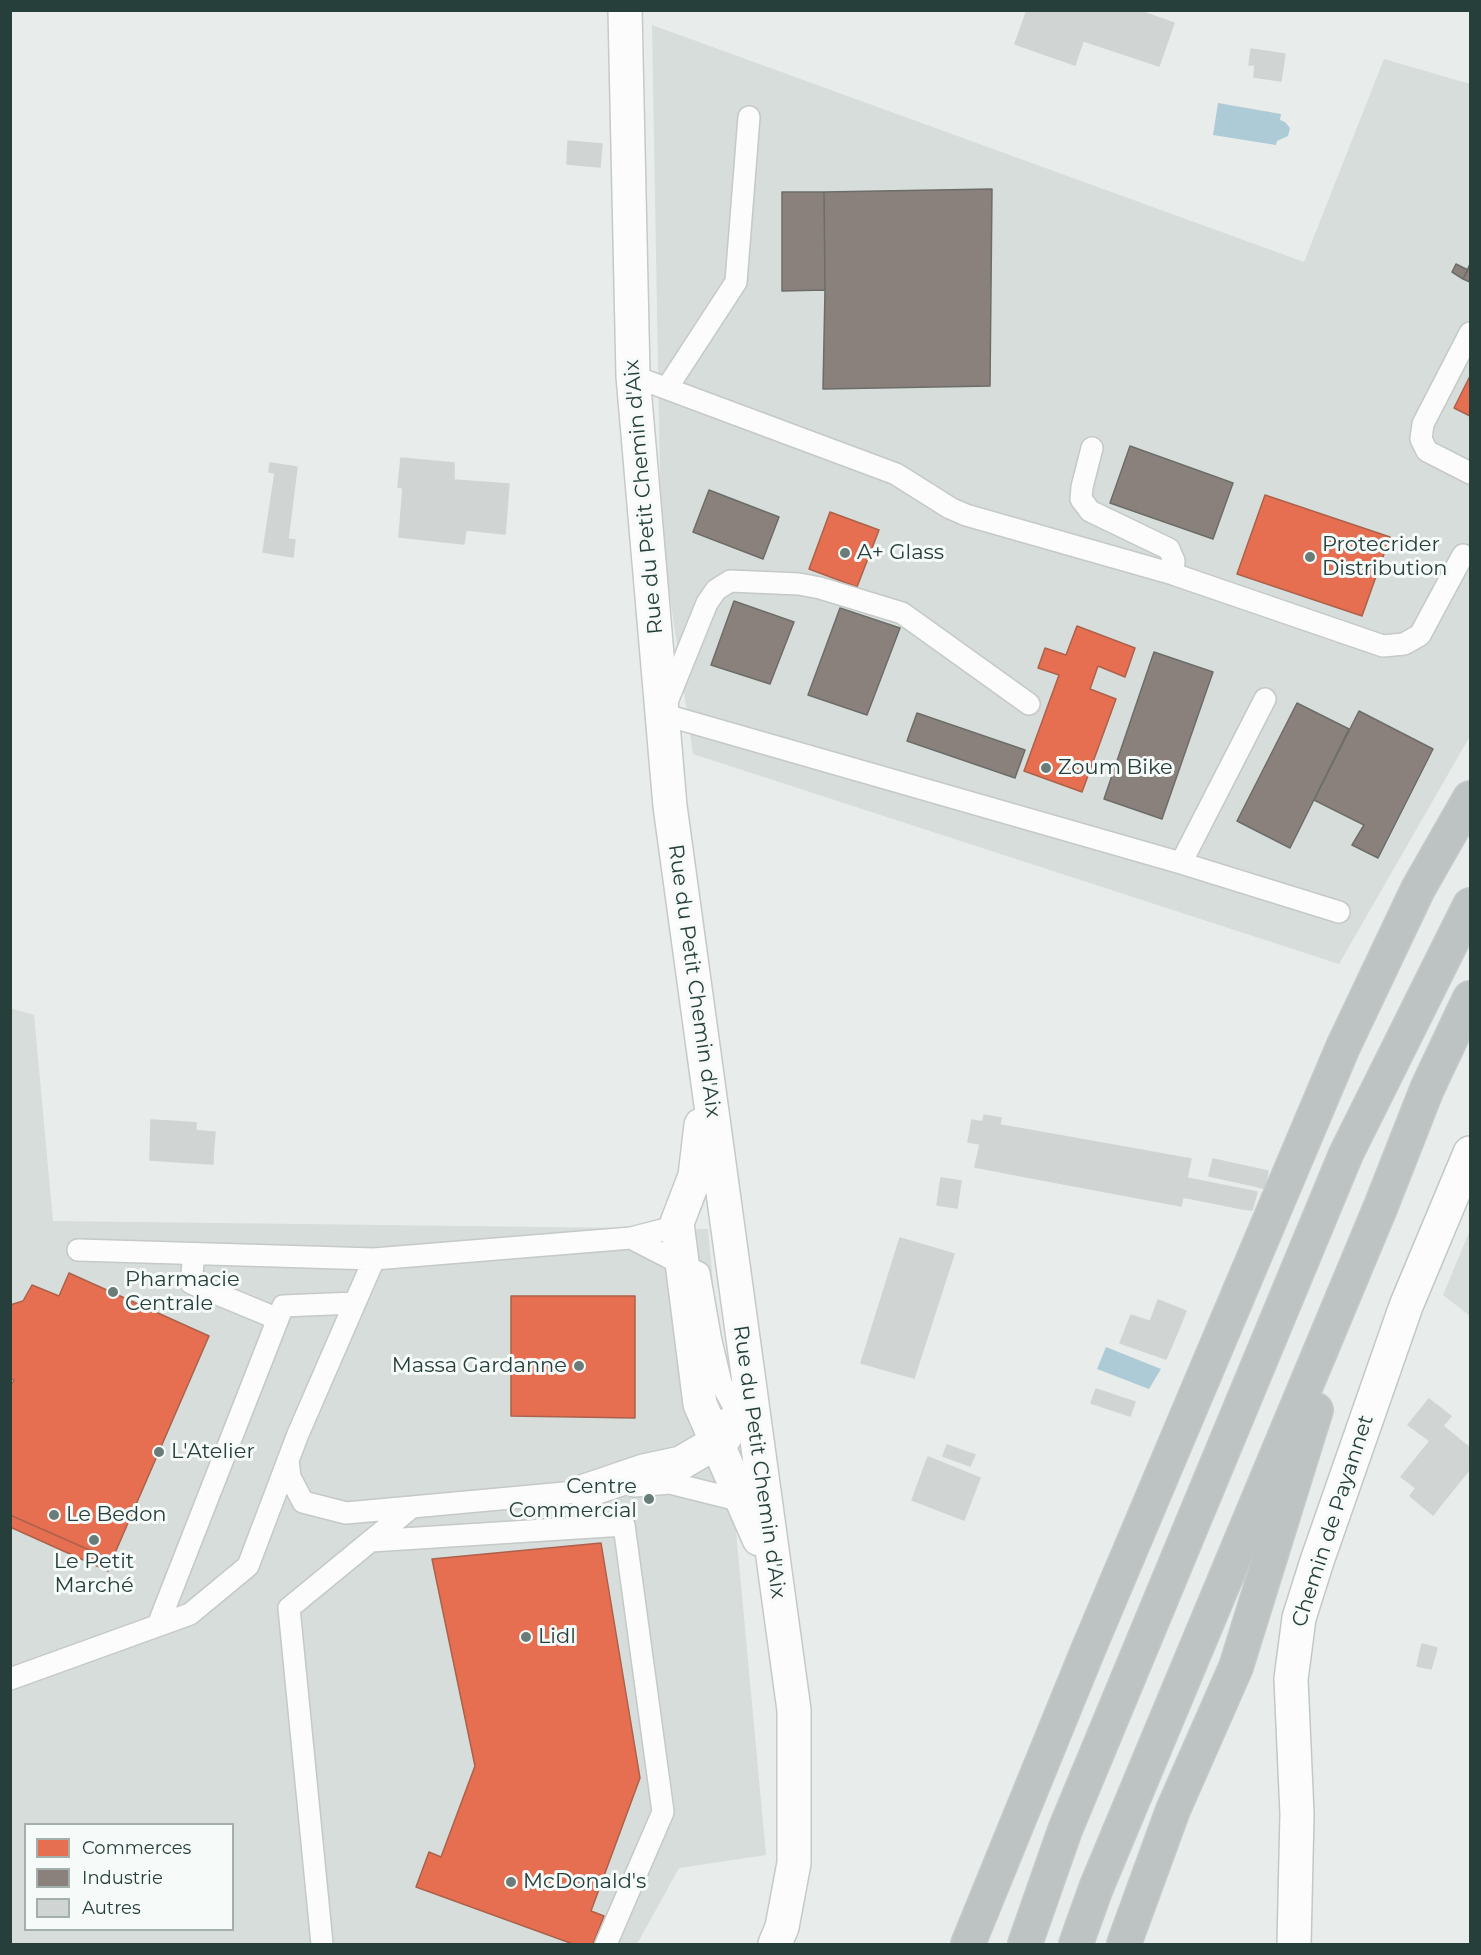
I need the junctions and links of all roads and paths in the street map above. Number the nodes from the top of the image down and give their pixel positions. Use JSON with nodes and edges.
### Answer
{"nodes":[{"id":1,"x":625,"y":10,"type":"edge"},
{"id":2,"x":749,"y":117,"type":"dead end"},
{"id":3,"x":1470,"y":333,"type":"edge"},
{"id":4,"x":633,"y":376,"type":"junction"},
{"id":5,"x":667,"y":388,"type":"junction"},
{"id":6,"x":1092,"y":448,"type":"dead end"},
{"id":7,"x":1470,"y":473,"type":"edge"},
{"id":8,"x":1463,"y":555,"type":"dead end"},
{"id":9,"x":1173,"y":574,"type":"junction"},
{"id":10,"x":1264,"y":699,"type":"dead end"},
{"id":11,"x":1029,"y":704,"type":"dead end"},
{"id":12,"x":662,"y":714,"type":"junction"},
{"id":13,"x":1470,"y":798,"type":"edge"},
{"id":14,"x":1181,"y":863,"type":"junction"},
{"id":15,"x":1470,"y":905,"type":"edge"},
{"id":16,"x":1339,"y":912,"type":"dead end"},
{"id":17,"x":1470,"y":998,"type":"edge"},
{"id":18,"x":706,"y":1070,"type":"junction"},
{"id":19,"x":1470,"y":1153,"type":"edge"},
{"id":20,"x":1381,"y":1206,"type":"junction"},
{"id":21,"x":677,"y":1222,"type":"junction"},
{"id":22,"x":631,"y":1238,"type":"junction"},
{"id":23,"x":78,"y":1251,"type":"dead end"},
{"id":24,"x":194,"y":1254,"type":"junction"},
{"id":25,"x":374,"y":1259,"type":"junction"},
{"id":26,"x":682,"y":1265,"type":"junction"},
{"id":27,"x":355,"y":1303,"type":"junction"},
{"id":28,"x":278,"y":1320,"type":"junction"},
{"id":29,"x":741,"y":1330,"type":"junction"},
{"id":30,"x":732,"y":1403,"type":"junction"},
{"id":31,"x":755,"y":1432,"type":"junction"},
{"id":32,"x":717,"y":1441,"type":"junction"},
{"id":33,"x":288,"y":1460,"type":"junction"},
{"id":34,"x":585,"y":1491,"type":"junction"},
{"id":35,"x":742,"y":1502,"type":"junction"},
{"id":36,"x":412,"y":1507,"type":"junction"},
{"id":37,"x":371,"y":1541,"type":"junction"},
{"id":38,"x":775,"y":1577,"type":"junction"},
{"id":39,"x":158,"y":1625,"type":"junction"},
{"id":40,"x":10,"y":1679,"type":"edge"},
{"id":41,"x":322,"y":1944,"type":"edge"},
{"id":42,"x":606,"y":1944,"type":"edge"},
{"id":43,"x":775,"y":1944,"type":"edge"},
{"id":44,"x":968,"y":1944,"type":"edge"},
{"id":45,"x":1025,"y":1944,"type":"edge"},
{"id":46,"x":1076,"y":1944,"type":"edge"},
{"id":47,"x":1124,"y":1944,"type":"edge"},
{"id":48,"x":1294,"y":1944,"type":"edge"}],
"edges":[{"from":1,"to":4,"type":"street","name":"Rue du Petit Chemin d'Aix"},
{"from":2,"to":5,"type":"lane"},
{"from":3,"to":7,"type":"lane"},
{"from":4,"to":5,"type":"lane"},
{"from":4,"to":12,"type":"street","name":"Rue du Petit Chemin d'Aix"},
{"from":5,"to":9,"type":"lane"},
{"from":6,"to":9,"type":"lane"},
{"from":8,"to":9,"type":"lane"},
{"from":10,"to":14,"type":"lane"},
{"from":11,"to":12,"type":"lane"},
{"from":12,"to":14,"type":"lane"},
{"from":12,"to":18,"type":"street","name":"Rue du Petit Chemin d'Aix"},
{"from":13,"to":44,"type":"highway"},
{"from":14,"to":16,"type":"lane"},
{"from":15,"to":45,"type":"highway"},
{"from":17,"to":20,"type":"highway"},
{"from":18,"to":21,"type":"street"},
{"from":18,"to":29,"type":"street","name":"Rue du Petit Chemin d'Aix"},
{"from":19,"to":48,"type":"street","name":"Chemin de Payannet"},
{"from":20,"to":46,"type":"highway"},
{"from":20,"to":47,"type":"highway"},
{"from":21,"to":22,"type":"lane"},
{"from":21,"to":26,"type":"street"},
{"from":22,"to":25,"type":"lane"},
{"from":22,"to":26,"type":"lane"},
{"from":23,"to":24,"type":"lane"},
{"from":24,"to":25,"type":"lane"},
{"from":24,"to":28,"type":"lane"},
{"from":25,"to":27,"type":"lane"},
{"from":26,"to":30,"type":"lane"},
{"from":26,"to":32,"type":"street"},
{"from":27,"to":28,"type":"lane"},
{"from":27,"to":33,"type":"lane"},
{"from":28,"to":39,"type":"lane"},
{"from":29,"to":30,"type":"street"},
{"from":29,"to":31,"type":"street","name":"Rue du Petit Chemin d'Aix"},
{"from":30,"to":31,"type":"lane"},
{"from":30,"to":32,"type":"street"},
{"from":31,"to":38,"type":"street","name":"Rue du Petit Chemin d'Aix"},
{"from":32,"to":34,"type":"street"},
{"from":32,"to":35,"type":"street"},
{"from":33,"to":36,"type":"lane"},
{"from":33,"to":39,"type":"lane"},
{"from":34,"to":35,"type":"lane"},
{"from":34,"to":36,"type":"lane"},
{"from":35,"to":38,"type":"street"},
{"from":36,"to":37,"type":"lane"},
{"from":37,"to":41,"type":"lane"},
{"from":37,"to":42,"type":"lane"},
{"from":38,"to":43,"type":"street","name":"Rue du Petit Chemin d'Aix"},
{"from":39,"to":40,"type":"lane"}]}
